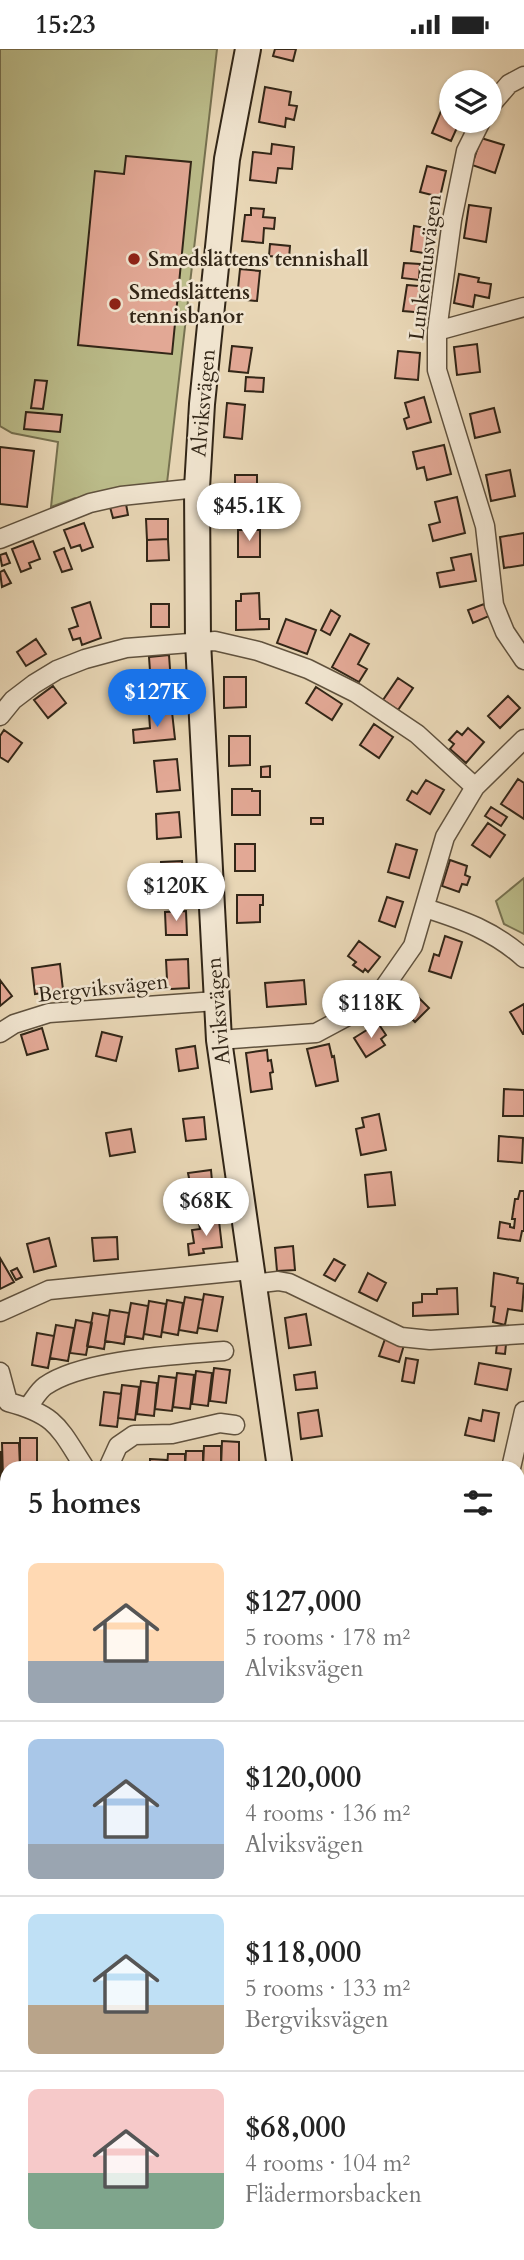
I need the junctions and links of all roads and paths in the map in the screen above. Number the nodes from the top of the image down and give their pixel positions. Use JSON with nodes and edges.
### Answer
{"nodes":[{"id":1,"x":248,"y":49,"type":"edge"},
{"id":2,"x":524,"y":76,"type":"edge"},
{"id":3,"x":502,"y":92,"type":"edge"},
{"id":4,"x":475,"y":133,"type":"edge"},
{"id":5,"x":524,"y":307,"type":"edge"},
{"id":6,"x":437,"y":331,"type":"junction"},
{"id":7,"x":197,"y":488,"type":"junction"},
{"id":8,"x":0,"y":539,"type":"edge"},
{"id":9,"x":198,"y":642,"type":"junction"},
{"id":10,"x":524,"y":660,"type":"edge"},
{"id":11,"x":0,"y":716,"type":"edge"},
{"id":12,"x":524,"y":739,"type":"edge"},
{"id":13,"x":475,"y":787,"type":"junction"},
{"id":14,"x":425,"y":908,"type":"junction"},
{"id":15,"x":524,"y":958,"type":"edge"},
{"id":16,"x":216,"y":1001,"type":"junction"},
{"id":17,"x":0,"y":1033,"type":"edge"},
{"id":18,"x":219,"y":1040,"type":"junction"},
{"id":19,"x":252,"y":1277,"type":"junction"},
{"id":20,"x":0,"y":1312,"type":"edge"},
{"id":21,"x":524,"y":1334,"type":"edge"},
{"id":22,"x":224,"y":1351,"type":"dead end"},
{"id":23,"x":0,"y":1371,"type":"edge"},
{"id":24,"x":4,"y":1404,"type":"edge"},
{"id":25,"x":28,"y":1407,"type":"junction"},
{"id":26,"x":524,"y":1411,"type":"edge"},
{"id":27,"x":235,"y":1425,"type":"dead end"},
{"id":28,"x":81,"y":1461,"type":"edge"},
{"id":29,"x":111,"y":1461,"type":"edge"},
{"id":30,"x":279,"y":1461,"type":"edge"},
{"id":31,"x":513,"y":1461,"type":"edge"}],
"edges":[{"from":1,"to":7,"type":"street","name":"Alviksvägen"},
{"from":2,"to":3,"type":"street"},
{"from":4,"to":6,"type":"street","name":"Lunkentusvägen"},
{"from":5,"to":6,"type":"street"},
{"from":6,"to":10,"type":"street","name":"Lunkentusvägen"},
{"from":7,"to":8,"type":"street"},
{"from":7,"to":9,"type":"street","name":"Alviksvägen"},
{"from":9,"to":11,"type":"street"},
{"from":9,"to":13,"type":"street"},
{"from":9,"to":16,"type":"street","name":"Alviksvägen"},
{"from":12,"to":13,"type":"street"},
{"from":13,"to":14,"type":"street"},
{"from":14,"to":15,"type":"street"},
{"from":14,"to":18,"type":"street"},
{"from":16,"to":17,"type":"street","name":"Bergviksvägen"},
{"from":16,"to":18,"type":"street","name":"Alviksvägen"},
{"from":18,"to":19,"type":"street","name":"Alviksvägen"},
{"from":19,"to":20,"type":"street"},
{"from":19,"to":21,"type":"street"},
{"from":19,"to":30,"type":"street","name":"Alviksvägen"},
{"from":22,"to":25,"type":"street"},
{"from":23,"to":24,"type":"street"},
{"from":24,"to":25,"type":"street"},
{"from":25,"to":28,"type":"street"},
{"from":26,"to":31,"type":"street"},
{"from":27,"to":29,"type":"street"}]}
